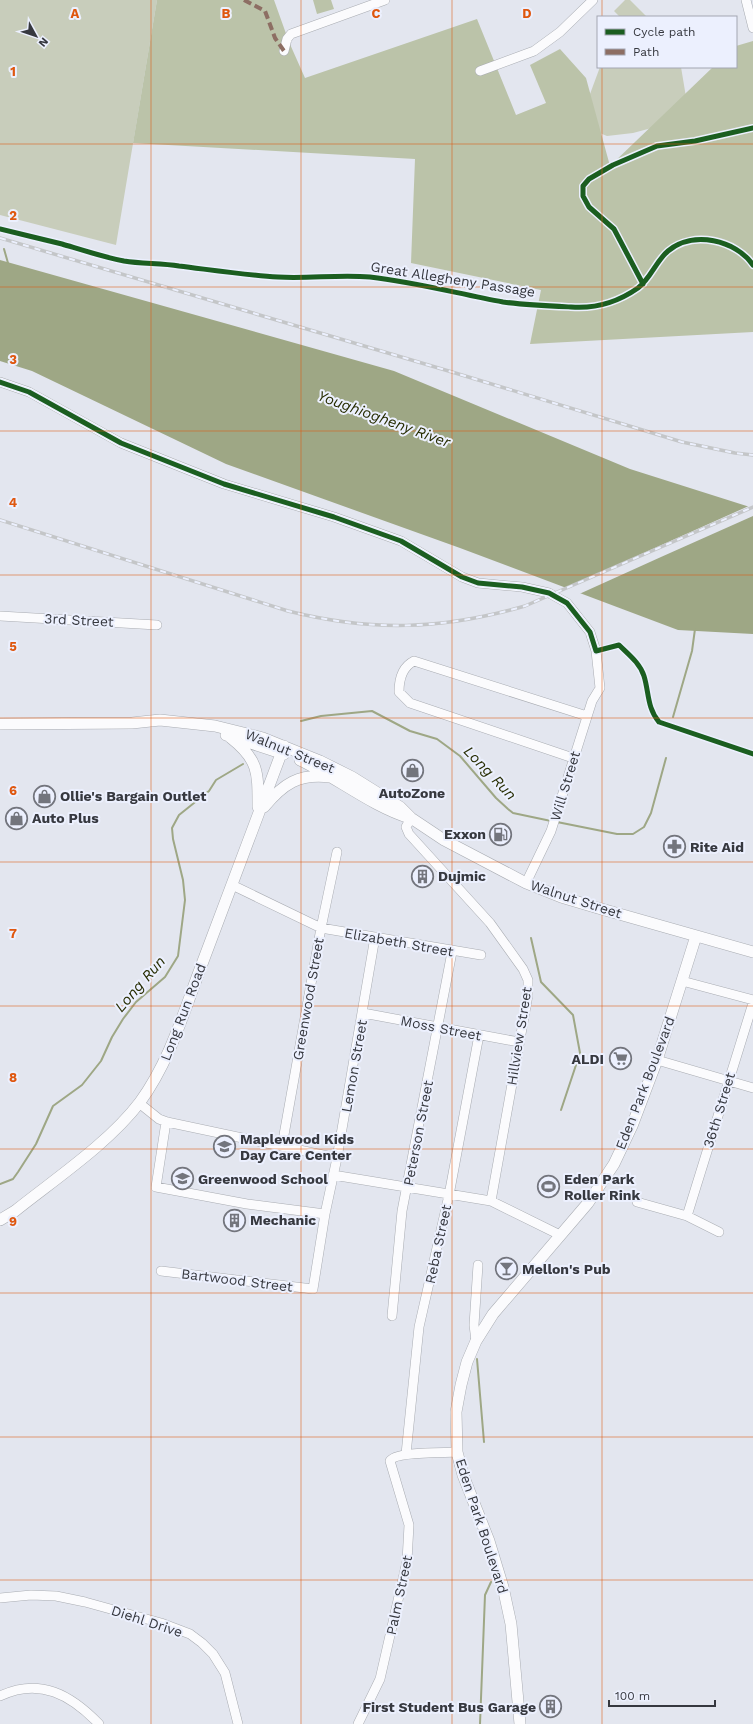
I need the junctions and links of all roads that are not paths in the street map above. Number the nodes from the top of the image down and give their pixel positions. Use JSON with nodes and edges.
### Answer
{"nodes":[{"id":1,"x":385,"y":0,"type":"edge"},
{"id":2,"x":593,"y":0,"type":"edge"},
{"id":3,"x":746,"y":0,"type":"edge"},
{"id":4,"x":753,"y":27,"type":"edge"},
{"id":5,"x":284,"y":51,"type":"dead end"},
{"id":6,"x":480,"y":71,"type":"dead end"},
{"id":7,"x":0,"y":382,"type":"edge"},
{"id":8,"x":0,"y":616,"type":"edge"},
{"id":9,"x":157,"y":625,"type":"dead end"},
{"id":10,"x":587,"y":716,"type":"junction"},
{"id":11,"x":132,"y":723,"type":"junction"},
{"id":12,"x":0,"y":724,"type":"edge"},
{"id":13,"x":227,"y":736,"type":"junction"},
{"id":14,"x":283,"y":749,"type":"junction"},
{"id":15,"x":573,"y":758,"type":"junction"},
{"id":16,"x":335,"y":778,"type":"junction"},
{"id":17,"x":258,"y":815,"type":"junction"},
{"id":18,"x":411,"y":818,"type":"junction"},
{"id":19,"x":337,"y":852,"type":"dead end"},
{"id":20,"x":526,"y":883,"type":"junction"},
{"id":21,"x":232,"y":884,"type":"junction"},
{"id":22,"x":321,"y":928,"type":"junction"},
{"id":23,"x":696,"y":936,"type":"junction"},
{"id":24,"x":375,"y":937,"type":"junction"},
{"id":25,"x":452,"y":952,"type":"junction"},
{"id":26,"x":753,"y":952,"type":"edge"},
{"id":27,"x":481,"y":956,"type":"dead end"},
{"id":28,"x":682,"y":981,"type":"junction"},
{"id":29,"x":753,"y":1000,"type":"edge"},
{"id":30,"x":753,"y":1003,"type":"edge"},
{"id":31,"x":363,"y":1013,"type":"junction"},
{"id":32,"x":438,"y":1027,"type":"junction"},
{"id":33,"x":479,"y":1035,"type":"junction"},
{"id":34,"x":519,"y":1042,"type":"junction"},
{"id":35,"x":657,"y":1060,"type":"junction"},
{"id":36,"x":728,"y":1081,"type":"junction"},
{"id":37,"x":753,"y":1088,"type":"edge"},
{"id":38,"x":139,"y":1103,"type":"junction"},
{"id":39,"x":166,"y":1122,"type":"junction"},
{"id":40,"x":282,"y":1146,"type":"junction"},
{"id":41,"x":337,"y":1158,"type":"junction"},
{"id":42,"x":333,"y":1175,"type":"junction"},
{"id":43,"x":407,"y":1187,"type":"junction"},
{"id":44,"x":448,"y":1195,"type":"junction"},
{"id":45,"x":491,"y":1201,"type":"junction"},
{"id":46,"x":637,"y":1202,"type":"dead end"},
{"id":47,"x":325,"y":1214,"type":"junction"},
{"id":48,"x":687,"y":1216,"type":"junction"},
{"id":49,"x":0,"y":1220,"type":"edge"},
{"id":50,"x":719,"y":1232,"type":"dead end"},
{"id":51,"x":560,"y":1235,"type":"junction"},
{"id":52,"x":478,"y":1264,"type":"dead end"},
{"id":53,"x":161,"y":1271,"type":"dead end"},
{"id":54,"x":313,"y":1289,"type":"joint"},
{"id":55,"x":392,"y":1316,"type":"dead end"},
{"id":56,"x":476,"y":1341,"type":"junction"},
{"id":57,"x":458,"y":1452,"type":"junction"},
{"id":58,"x":406,"y":1454,"type":"junction"},
{"id":59,"x":0,"y":1598,"type":"edge"},
{"id":60,"x":0,"y":1696,"type":"edge"},
{"id":61,"x":99,"y":1724,"type":"edge"},
{"id":62,"x":238,"y":1724,"type":"edge"},
{"id":63,"x":358,"y":1724,"type":"edge"},
{"id":64,"x":520,"y":1724,"type":"edge"}],
"edges":[{"from":1,"to":5,"type":"street"},
{"from":2,"to":6,"type":"street"},
{"from":3,"to":4,"type":"street"},
{"from":7,"to":10,"type":"street","name":"Will Street"},
{"from":8,"to":9,"type":"street","name":"3rd Street"},
{"from":10,"to":15,"type":"street","name":"Will Street"},
{"from":10,"to":15,"type":"street"},
{"from":11,"to":12,"type":"main road","name":"Walnut Street"},
{"from":11,"to":13,"type":"main road","name":"Walnut Street"},
{"from":11,"to":14,"type":"main road","name":"Walnut Street"},
{"from":13,"to":14,"type":"main road","name":"Walnut Street"},
{"from":13,"to":17,"type":"main road"},
{"from":14,"to":16,"type":"main road","name":"Walnut Street"},
{"from":14,"to":17,"type":"main road","name":"Long Run Road"},
{"from":14,"to":18,"type":"main road","name":"Walnut Street"},
{"from":15,"to":20,"type":"street","name":"Will Street"},
{"from":16,"to":17,"type":"main road"},
{"from":16,"to":18,"type":"main road","name":"Walnut Street"},
{"from":17,"to":21,"type":"main road","name":"Long Run Road"},
{"from":18,"to":20,"type":"main road","name":"Walnut Street"},
{"from":18,"to":34,"type":"street","name":"Hillview Street"},
{"from":19,"to":22,"type":"street","name":"Greenwood Street"},
{"from":20,"to":23,"type":"main road","name":"Walnut Street"},
{"from":21,"to":22,"type":"street","name":"Elizabeth Street"},
{"from":21,"to":38,"type":"main road","name":"Long Run Road"},
{"from":22,"to":24,"type":"street","name":"Elizabeth Street"},
{"from":22,"to":40,"type":"street","name":"Greenwood Street"},
{"from":23,"to":26,"type":"main road","name":"Walnut Street"},
{"from":23,"to":28,"type":"main road","name":"Eden Park Boulevard"},
{"from":24,"to":25,"type":"street","name":"Elizabeth Street"},
{"from":24,"to":31,"type":"street","name":"Lemon Street"},
{"from":25,"to":27,"type":"street","name":"Elizabeth Street"},
{"from":25,"to":32,"type":"street","name":"Peterson Street"},
{"from":28,"to":29,"type":"street"},
{"from":28,"to":35,"type":"main road","name":"Eden Park Boulevard"},
{"from":30,"to":36,"type":"street","name":"36th Street"},
{"from":31,"to":32,"type":"street","name":"Moss Street"},
{"from":31,"to":41,"type":"street","name":"Lemon Street"},
{"from":32,"to":33,"type":"street","name":"Moss Street"},
{"from":32,"to":43,"type":"street","name":"Peterson Street"},
{"from":33,"to":34,"type":"street","name":"Moss Street"},
{"from":33,"to":44,"type":"street","name":"Reba Street"},
{"from":34,"to":45,"type":"street","name":"Hillview Street"},
{"from":35,"to":36,"type":"street"},
{"from":35,"to":51,"type":"main road","name":"Eden Park Boulevard"},
{"from":36,"to":37,"type":"street"},
{"from":36,"to":48,"type":"street","name":"36th Street"},
{"from":38,"to":39,"type":"street"},
{"from":38,"to":49,"type":"main road","name":"Long Run Road"},
{"from":39,"to":40,"type":"street"},
{"from":39,"to":47,"type":"street"},
{"from":40,"to":41,"type":"street"},
{"from":41,"to":42,"type":"street","name":"Lemon Street"},
{"from":42,"to":43,"type":"street"},
{"from":42,"to":47,"type":"street","name":"Lemon Street"},
{"from":43,"to":44,"type":"street"},
{"from":43,"to":55,"type":"street","name":"Peterson Street"},
{"from":44,"to":45,"type":"street"},
{"from":44,"to":58,"type":"street","name":"Reba Street"},
{"from":45,"to":51,"type":"street"},
{"from":46,"to":48,"type":"street"},
{"from":47,"to":54,"type":"street","name":"Lemon Street"},
{"from":48,"to":50,"type":"street"},
{"from":51,"to":56,"type":"main road","name":"Eden Park Boulevard"},
{"from":52,"to":56,"type":"street"},
{"from":53,"to":54,"type":"street","name":"Bartwood Street"},
{"from":56,"to":57,"type":"main road","name":"Eden Park Boulevard"},
{"from":57,"to":58,"type":"street","name":"Palm Street"},
{"from":57,"to":64,"type":"main road","name":"Eden Park Boulevard"},
{"from":58,"to":63,"type":"street","name":"Palm Street"},
{"from":59,"to":62,"type":"street","name":"Diehl Drive"},
{"from":60,"to":61,"type":"street"}]}
